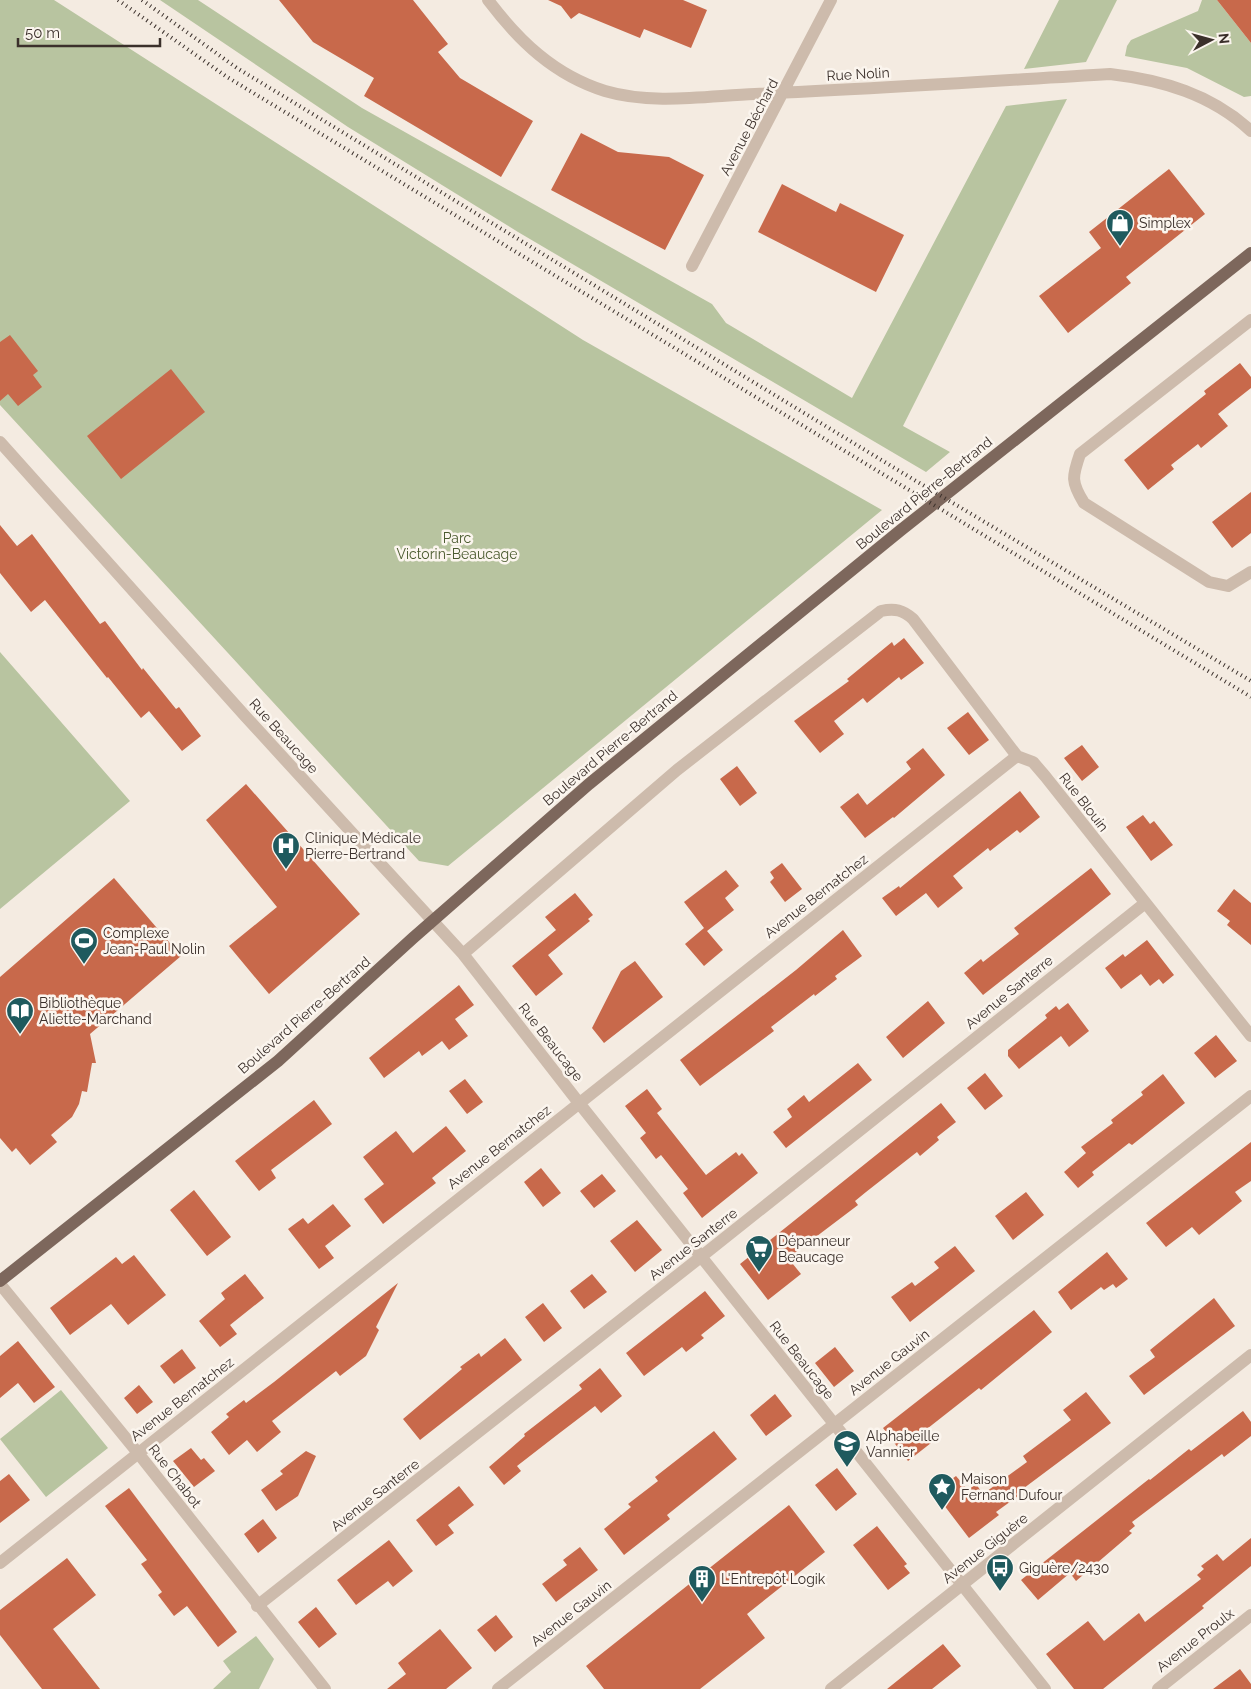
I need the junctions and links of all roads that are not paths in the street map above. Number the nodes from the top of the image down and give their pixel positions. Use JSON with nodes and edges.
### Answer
{"nodes":[{"id":1,"x":488,"y":0,"type":"edge"},
{"id":2,"x":831,"y":0,"type":"edge"},
{"id":3,"x":784,"y":93,"type":"junction"},
{"id":4,"x":1251,"y":131,"type":"edge"},
{"id":5,"x":1251,"y":253,"type":"edge"},
{"id":6,"x":692,"y":266,"type":"dead end"},
{"id":7,"x":1251,"y":320,"type":"edge"},
{"id":8,"x":0,"y":442,"type":"edge"},
{"id":9,"x":4,"y":456,"type":"edge"},
{"id":10,"x":1251,"y":572,"type":"edge"},
{"id":11,"x":1017,"y":756,"type":"junction"},
{"id":12,"x":1144,"y":904,"type":"junction"},
{"id":13,"x":433,"y":921,"type":"junction"},
{"id":14,"x":463,"y":954,"type":"junction"},
{"id":15,"x":1251,"y":1036,"type":"edge"},
{"id":16,"x":1251,"y":1096,"type":"edge"},
{"id":17,"x":579,"y":1103,"type":"junction"},
{"id":18,"x":702,"y":1256,"type":"junction"},
{"id":19,"x":0,"y":1283,"type":"edge"},
{"id":20,"x":1251,"y":1355,"type":"edge"},
{"id":21,"x":834,"y":1425,"type":"junction"},
{"id":22,"x":138,"y":1453,"type":"junction"},
{"id":23,"x":0,"y":1562,"type":"edge"},
{"id":24,"x":962,"y":1585,"type":"junction"},
{"id":25,"x":258,"y":1606,"type":"junction"},
{"id":26,"x":1251,"y":1616,"type":"edge"},
{"id":27,"x":324,"y":1689,"type":"edge"},
{"id":28,"x":498,"y":1689,"type":"edge"},
{"id":29,"x":831,"y":1689,"type":"edge"},
{"id":30,"x":1045,"y":1689,"type":"edge"},
{"id":31,"x":1158,"y":1689,"type":"edge"}],
"edges":[{"from":1,"to":3,"type":"street","name":"Rue Nolin"},
{"from":2,"to":3,"type":"street","name":"Avenue Béchard"},
{"from":3,"to":4,"type":"street","name":"Rue Nolin"},
{"from":3,"to":6,"type":"street","name":"Avenue Béchard"},
{"from":5,"to":13,"type":"main road","name":"Boulevard Pierre-Bertrand"},
{"from":7,"to":10,"type":"street"},
{"from":8,"to":9,"type":"street","name":"Rue Beaucage"},
{"from":9,"to":13,"type":"street","name":"Rue Beaucage"},
{"from":11,"to":12,"type":"street","name":"Rue Blouin"},
{"from":11,"to":14,"type":"street","name":"Rue Blouin"},
{"from":11,"to":17,"type":"street","name":"Avenue Bernatchez"},
{"from":12,"to":15,"type":"street","name":"Rue Blouin"},
{"from":12,"to":18,"type":"street","name":"Avenue Santerre"},
{"from":13,"to":14,"type":"street","name":"Rue Beaucage"},
{"from":13,"to":19,"type":"main road","name":"Boulevard Pierre-Bertrand"},
{"from":14,"to":17,"type":"street","name":"Rue Beaucage"},
{"from":16,"to":21,"type":"street","name":"Avenue Gauvin"},
{"from":17,"to":18,"type":"street","name":"Rue Beaucage"},
{"from":17,"to":22,"type":"street","name":"Avenue Bernatchez"},
{"from":18,"to":21,"type":"street","name":"Rue Beaucage"},
{"from":18,"to":25,"type":"street","name":"Avenue Santerre"},
{"from":19,"to":22,"type":"street","name":"Rue Chabot"},
{"from":20,"to":24,"type":"street","name":"Avenue Giguère"},
{"from":21,"to":24,"type":"street","name":"Rue Beaucage"},
{"from":21,"to":28,"type":"street","name":"Avenue Gauvin"},
{"from":22,"to":23,"type":"street","name":"Avenue Bernatchez"},
{"from":22,"to":25,"type":"street","name":"Rue Chabot"},
{"from":24,"to":29,"type":"street","name":"Avenue Giguère"},
{"from":24,"to":30,"type":"street","name":"Rue Beaucage"},
{"from":25,"to":27,"type":"street","name":"Rue Chabot"},
{"from":26,"to":31,"type":"street","name":"Avenue Proulx"}]}
